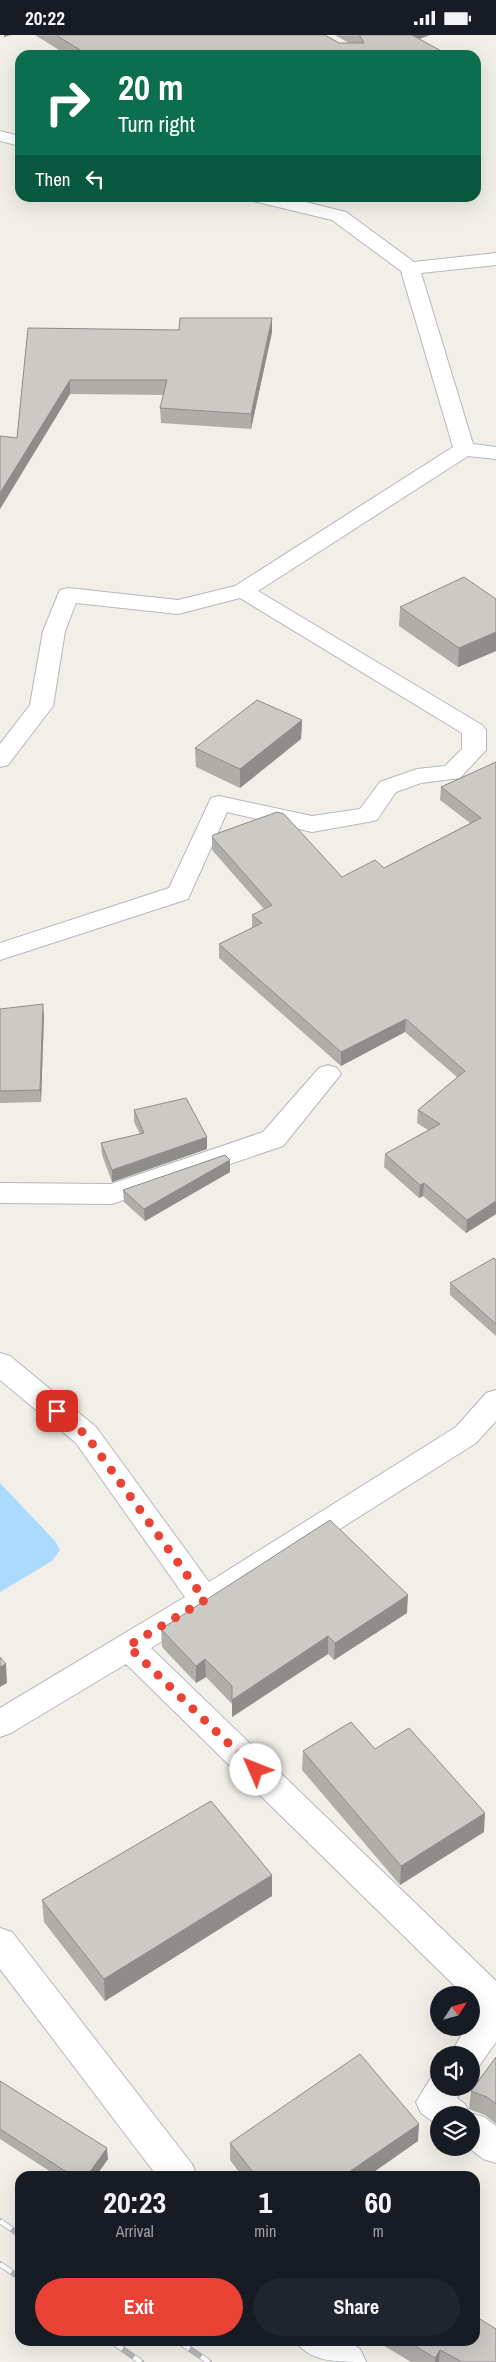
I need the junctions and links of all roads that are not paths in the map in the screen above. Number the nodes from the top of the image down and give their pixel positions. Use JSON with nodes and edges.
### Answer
{"nodes":[{"id":1,"x":0,"y":136,"type":"edge"},
{"id":2,"x":15,"y":140,"type":"edge"},
{"id":3,"x":281,"y":202,"type":"edge"},
{"id":4,"x":496,"y":259,"type":"edge"},
{"id":5,"x":410,"y":268,"type":"junction"},
{"id":6,"x":464,"y":449,"type":"junction"},
{"id":7,"x":496,"y":453,"type":"edge"},
{"id":8,"x":243,"y":591,"type":"junction"},
{"id":9,"x":0,"y":760,"type":"edge"},
{"id":10,"x":0,"y":953,"type":"edge"},
{"id":11,"x":328,"y":1074,"type":"dead end"},
{"id":12,"x":0,"y":1193,"type":"edge"},
{"id":13,"x":0,"y":1364,"type":"edge"},
{"id":14,"x":496,"y":1401,"type":"edge"},
{"id":15,"x":205,"y":1600,"type":"junction"},
{"id":16,"x":128,"y":1646,"type":"junction"},
{"id":17,"x":0,"y":1724,"type":"edge"},
{"id":18,"x":0,"y":1943,"type":"edge"},
{"id":19,"x":496,"y":2004,"type":"edge"},
{"id":20,"x":496,"y":2013,"type":"edge"},
{"id":21,"x":473,"y":2046,"type":"edge"},
{"id":22,"x":438,"y":2096,"type":"edge"},
{"id":23,"x":440,"y":2106,"type":"edge"},
{"id":24,"x":480,"y":2135,"type":"edge"},
{"id":25,"x":496,"y":2147,"type":"edge"},
{"id":26,"x":174,"y":2171,"type":"edge"},
{"id":27,"x":322,"y":2346,"type":"edge"},
{"id":28,"x":347,"y":2362,"type":"edge"}],
"edges":[{"from":1,"to":2,"type":"street"},
{"from":3,"to":5,"type":"street"},
{"from":4,"to":5,"type":"street"},
{"from":5,"to":6,"type":"street"},
{"from":6,"to":7,"type":"street"},
{"from":6,"to":8,"type":"street"},
{"from":8,"to":9,"type":"street"},
{"from":8,"to":10,"type":"street"},
{"from":11,"to":12,"type":"street"},
{"from":13,"to":15,"type":"street"},
{"from":14,"to":15,"type":"street"},
{"from":15,"to":16,"type":"street"},
{"from":16,"to":17,"type":"street"},
{"from":16,"to":19,"type":"street"},
{"from":18,"to":26,"type":"street"},
{"from":20,"to":21,"type":"street"},
{"from":22,"to":23,"type":"street"},
{"from":24,"to":25,"type":"street"},
{"from":27,"to":28,"type":"street"}]}
